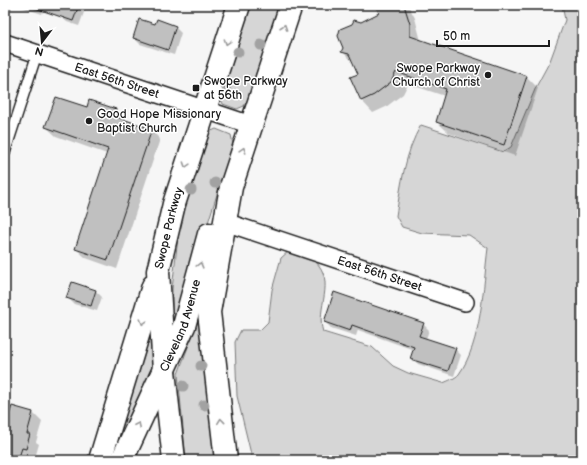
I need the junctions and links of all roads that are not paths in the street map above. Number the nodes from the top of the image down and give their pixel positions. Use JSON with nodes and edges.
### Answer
{"nodes":[{"id":1,"x":239,"y":5,"type":"edge"},
{"id":2,"x":292,"y":5,"type":"edge"},
{"id":3,"x":5,"y":43,"type":"edge"},
{"id":4,"x":37,"y":54,"type":"junction"},
{"id":5,"x":205,"y":110,"type":"junction"},
{"id":6,"x":251,"y":125,"type":"junction"},
{"id":7,"x":5,"y":153,"type":"edge"},
{"id":8,"x":230,"y":187,"type":"junction"},
{"id":9,"x":225,"y":222,"type":"junction"},
{"id":10,"x":158,"y":271,"type":"junction"},
{"id":11,"x":465,"y":302,"type":"dead end"},
{"id":12,"x":164,"y":371,"type":"junction"},
{"id":13,"x":100,"y":460,"type":"edge"},
{"id":14,"x":122,"y":460,"type":"edge"},
{"id":15,"x":174,"y":460,"type":"edge"},
{"id":16,"x":226,"y":460,"type":"edge"}],
"edges":[{"from":1,"to":5,"type":"main road","name":"Swope Parkway","one_way":true},
{"from":6,"to":2,"type":"main road","one_way":true},
{"from":3,"to":4,"type":"street","name":"East 56th Street"},
{"from":4,"to":5,"type":"street","name":"East 56th Street"},
{"from":4,"to":7,"type":"lane"},
{"from":5,"to":6,"type":"street","name":"East 56th Street"},
{"from":5,"to":10,"type":"main road","name":"Swope Parkway","one_way":true},
{"from":8,"to":6,"type":"main road","one_way":true},
{"from":8,"to":9,"type":"main road"},
{"from":12,"to":8,"type":"main road","name":"Cleveland Avenue","one_way":true},
{"from":9,"to":11,"type":"street","name":"East 56th Street"},
{"from":16,"to":9,"type":"main road","one_way":true},
{"from":10,"to":12,"type":"main road","name":"Swope Parkway"},
{"from":10,"to":13,"type":"main road","one_way":true},
{"from":14,"to":12,"type":"main road","name":"Cleveland Avenue","one_way":true},
{"from":12,"to":15,"type":"main road","name":"Swope Parkway"}]}
